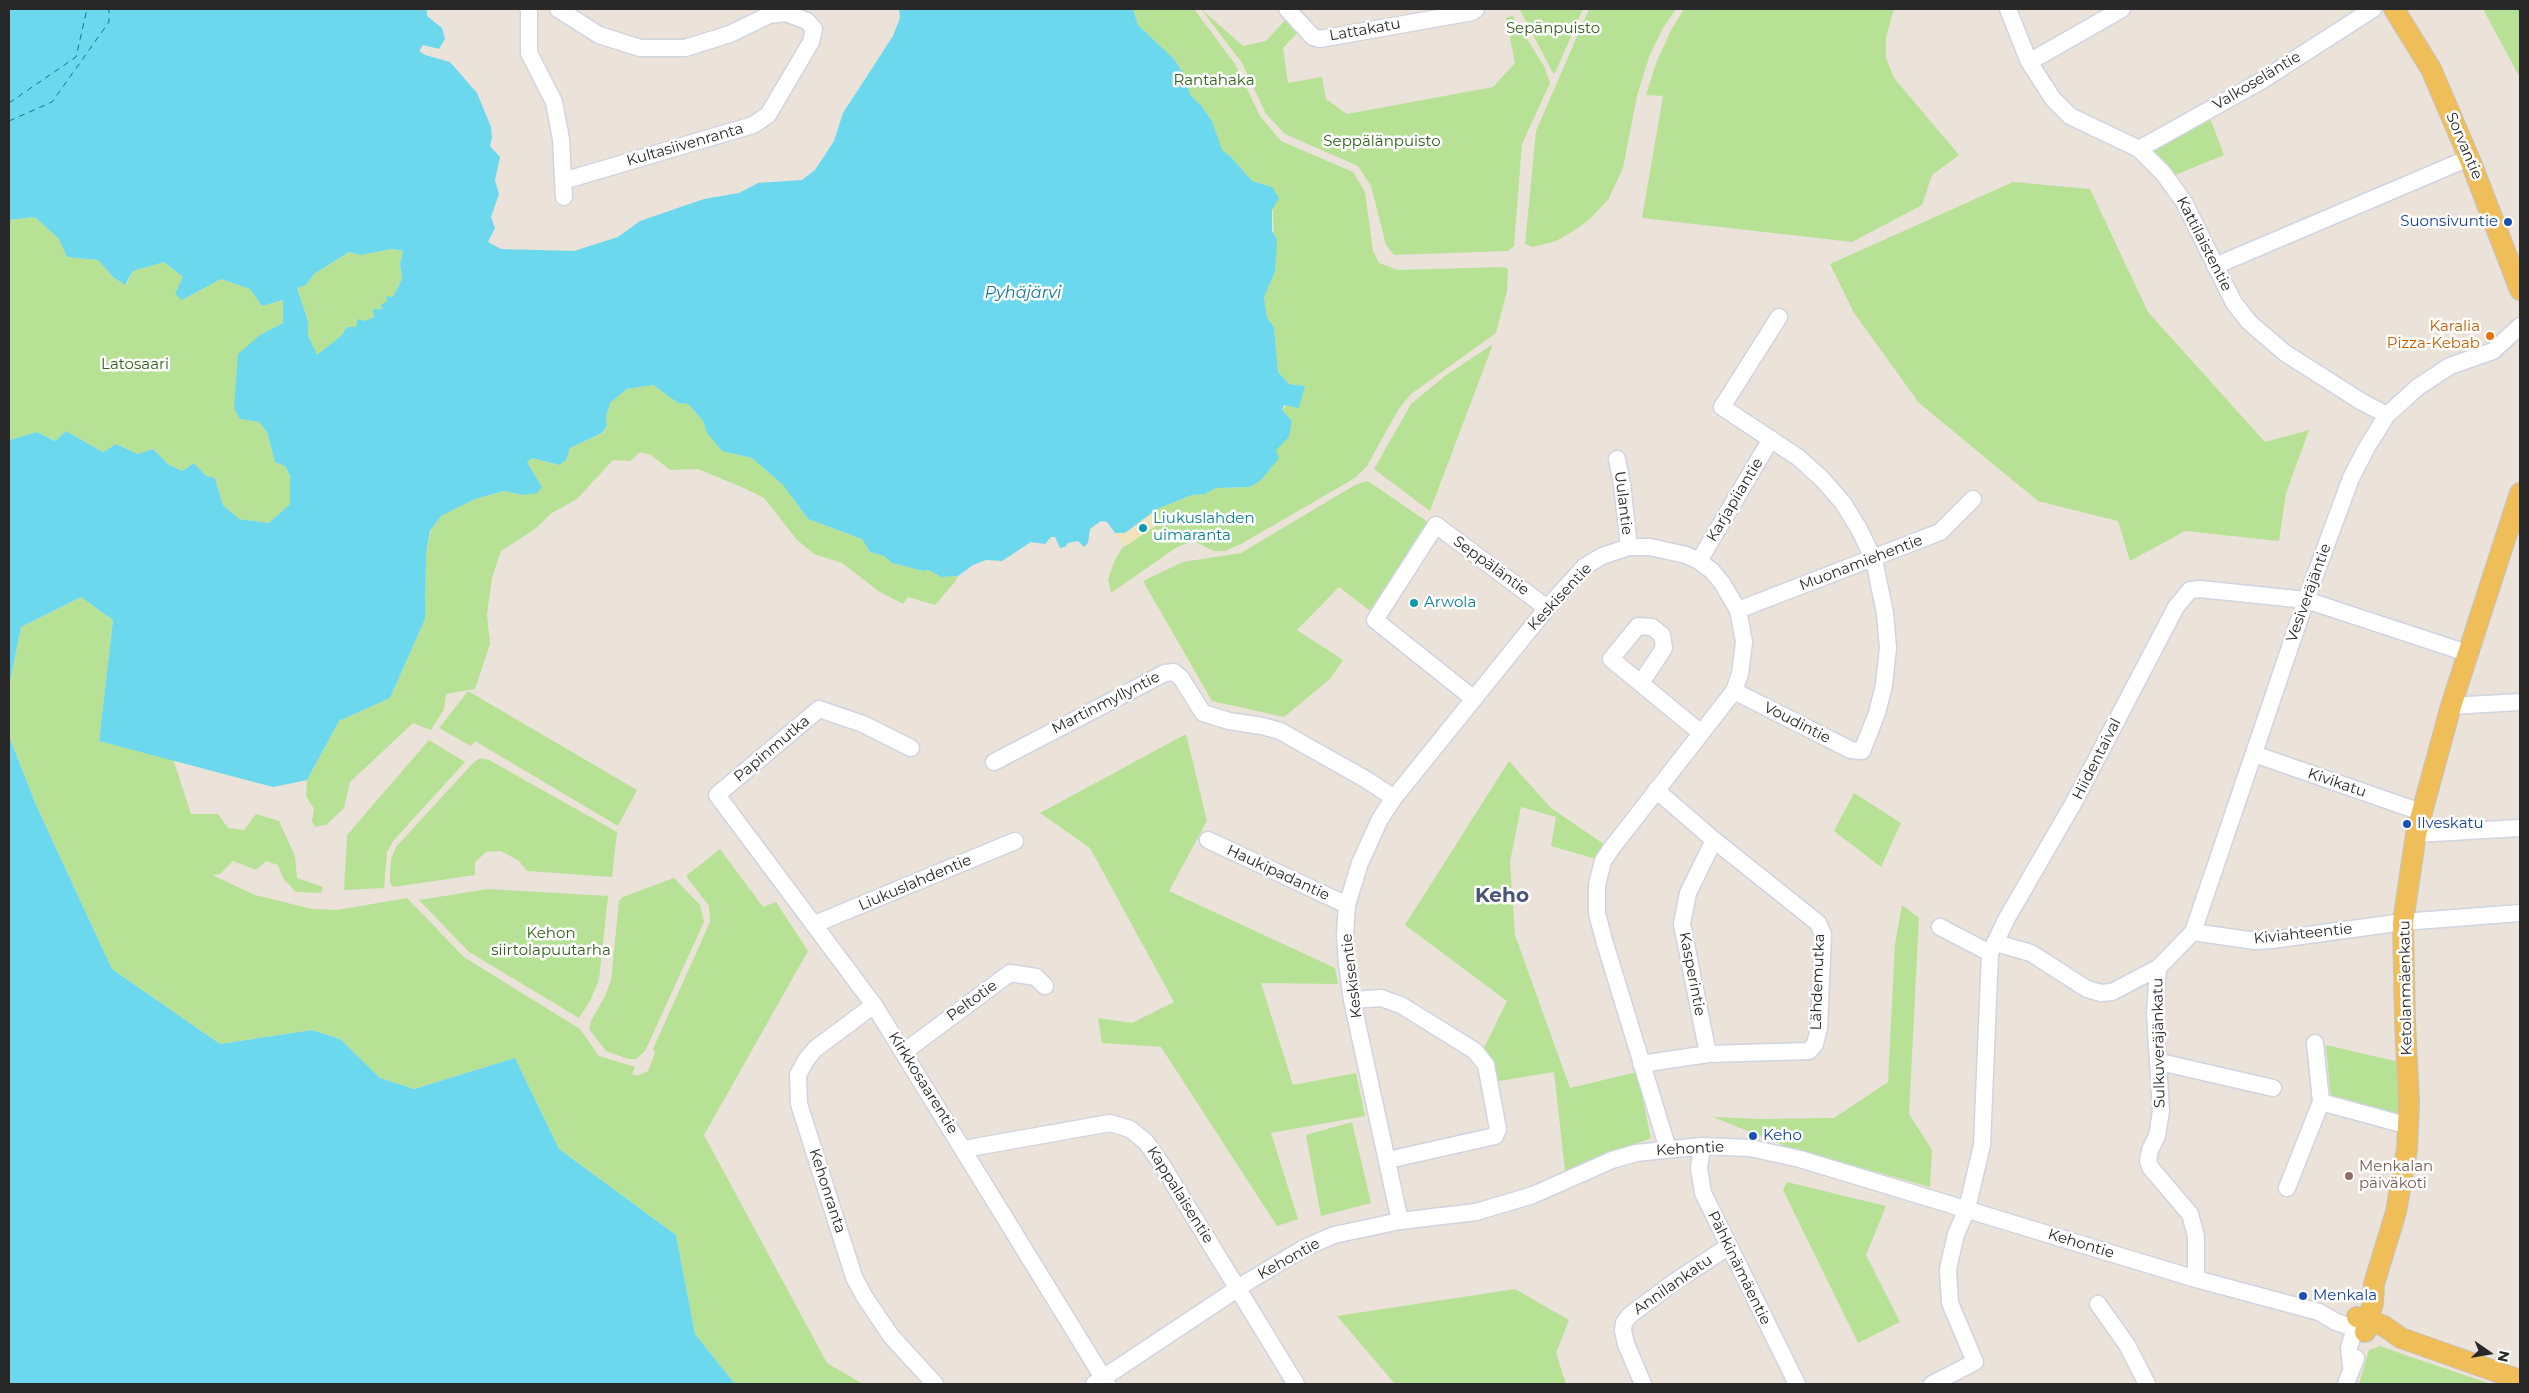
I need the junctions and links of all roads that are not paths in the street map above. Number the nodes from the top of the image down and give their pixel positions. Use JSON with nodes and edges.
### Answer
{"nodes":[{"id":1,"x":529,"y":9,"type":"edge"},
{"id":2,"x":558,"y":9,"type":"edge"},
{"id":3,"x":1287,"y":9,"type":"edge"},
{"id":4,"x":1476,"y":9,"type":"edge"},
{"id":5,"x":2008,"y":9,"type":"edge"},
{"id":6,"x":2122,"y":9,"type":"edge"},
{"id":7,"x":2373,"y":9,"type":"edge"},
{"id":8,"x":2394,"y":9,"type":"edge"},
{"id":9,"x":1400,"y":16,"type":"edge"},
{"id":10,"x":2029,"y":62,"type":"junction"},
{"id":11,"x":2139,"y":149,"type":"junction"},
{"id":12,"x":2469,"y":158,"type":"junction"},
{"id":13,"x":2216,"y":266,"type":"junction"},
{"id":14,"x":2520,"y":290,"type":"edge"},
{"id":15,"x":1779,"y":317,"type":"dead end"},
{"id":16,"x":2520,"y":326,"type":"edge"},
{"id":17,"x":2387,"y":415,"type":"junction"},
{"id":18,"x":1771,"y":439,"type":"junction"},
{"id":19,"x":1617,"y":459,"type":"dead end"},
{"id":20,"x":2520,"y":493,"type":"edge"},
{"id":21,"x":1974,"y":499,"type":"dead end"},
{"id":22,"x":1629,"y":547,"type":"junction"},
{"id":23,"x":1874,"y":560,"type":"junction"},
{"id":24,"x":1699,"y":561,"type":"junction"},
{"id":25,"x":2306,"y":600,"type":"junction"},
{"id":26,"x":1547,"y":608,"type":"junction"},
{"id":27,"x":1738,"y":610,"type":"junction"},
{"id":28,"x":2467,"y":654,"type":"junction"},
{"id":29,"x":1641,"y":683,"type":"dead end"},
{"id":30,"x":1734,"y":691,"type":"junction"},
{"id":31,"x":1474,"y":698,"type":"junction"},
{"id":32,"x":2520,"y":702,"type":"edge"},
{"id":33,"x":2451,"y":706,"type":"junction"},
{"id":34,"x":1701,"y":733,"type":"junction"},
{"id":35,"x":911,"y":748,"type":"dead end"},
{"id":36,"x":2254,"y":754,"type":"junction"},
{"id":37,"x":994,"y":762,"type":"dead end"},
{"id":38,"x":1656,"y":790,"type":"junction"},
{"id":39,"x":717,"y":795,"type":"joint"},
{"id":40,"x":1394,"y":798,"type":"junction"},
{"id":41,"x":2421,"y":812,"type":"junction"},
{"id":42,"x":2520,"y":828,"type":"edge"},
{"id":43,"x":2416,"y":834,"type":"junction"},
{"id":44,"x":1208,"y":840,"type":"dead end"},
{"id":45,"x":1714,"y":840,"type":"junction"},
{"id":46,"x":1015,"y":841,"type":"dead end"},
{"id":47,"x":1348,"y":906,"type":"junction"},
{"id":48,"x":2520,"y":913,"type":"edge"},
{"id":49,"x":2404,"y":922,"type":"junction"},
{"id":50,"x":815,"y":924,"type":"junction"},
{"id":51,"x":1940,"y":927,"type":"dead end"},
{"id":52,"x":2193,"y":932,"type":"junction"},
{"id":53,"x":1993,"y":948,"type":"junction"},
{"id":54,"x":2158,"y":968,"type":"junction"},
{"id":55,"x":1045,"y":986,"type":"dead end"},
{"id":56,"x":1352,"y":1000,"type":"junction"},
{"id":57,"x":874,"y":1005,"type":"junction"},
{"id":58,"x":2316,"y":1043,"type":"dead end"},
{"id":59,"x":904,"y":1052,"type":"junction"},
{"id":60,"x":1708,"y":1054,"type":"junction"},
{"id":61,"x":2160,"y":1062,"type":"junction"},
{"id":62,"x":1641,"y":1064,"type":"junction"},
{"id":63,"x":2273,"y":1088,"type":"dead end"},
{"id":64,"x":2321,"y":1102,"type":"junction"},
{"id":65,"x":2409,"y":1126,"type":"junction"},
{"id":66,"x":1702,"y":1146,"type":"junction"},
{"id":67,"x":964,"y":1149,"type":"junction"},
{"id":68,"x":1668,"y":1149,"type":"junction"},
{"id":69,"x":1388,"y":1160,"type":"junction"},
{"id":70,"x":2287,"y":1188,"type":"dead end"},
{"id":71,"x":1967,"y":1209,"type":"junction"},
{"id":72,"x":1400,"y":1221,"type":"junction"},
{"id":73,"x":1728,"y":1246,"type":"junction"},
{"id":74,"x":2196,"y":1279,"type":"junction"},
{"id":75,"x":1238,"y":1289,"type":"junction"},
{"id":76,"x":2098,"y":1304,"type":"dead end"},
{"id":77,"x":2361,"y":1325,"type":"junction"},
{"id":78,"x":2348,"y":1376,"type":"edge"},
{"id":79,"x":2520,"y":1380,"type":"edge"},
{"id":80,"x":1101,"y":1382,"type":"edge"},
{"id":81,"x":935,"y":1384,"type":"edge"},
{"id":82,"x":1296,"y":1384,"type":"edge"},
{"id":83,"x":1643,"y":1384,"type":"edge"},
{"id":84,"x":1797,"y":1384,"type":"edge"},
{"id":85,"x":1932,"y":1384,"type":"edge"},
{"id":86,"x":2147,"y":1384,"type":"edge"}],
"edges":[{"from":1,"to":2,"type":"street","name":"Kultasiivenranta"},
{"from":3,"to":9,"type":"street","name":"Lattakatu"},
{"from":4,"to":9,"type":"street","name":"Lattakatu"},
{"from":5,"to":10,"type":"street","name":"Kattilaistentie"},
{"from":6,"to":10,"type":"street"},
{"from":7,"to":11,"type":"street","name":"Valkoseläntie"},
{"from":8,"to":12,"type":"main road","name":"Sorvantie"},
{"from":10,"to":11,"type":"street","name":"Kattilaistentie"},
{"from":11,"to":13,"type":"street","name":"Kattilaistentie"},
{"from":12,"to":13,"type":"street"},
{"from":12,"to":14,"type":"main road","name":"Sorvantie"},
{"from":13,"to":17,"type":"street","name":"Kattilaistentie"},
{"from":15,"to":18,"type":"street"},
{"from":16,"to":17,"type":"street","name":"Vesiveräjäntie"},
{"from":17,"to":25,"type":"street","name":"Vesiveräjäntie"},
{"from":18,"to":23,"type":"street"},
{"from":18,"to":24,"type":"street","name":"Karjapiiantie"},
{"from":19,"to":22,"type":"street","name":"Uulantie"},
{"from":20,"to":28,"type":"main road","name":"Ketolanmäenkatu"},
{"from":21,"to":23,"type":"street","name":"Muonamiehentie"},
{"from":22,"to":24,"type":"street","name":"Keskisentie"},
{"from":22,"to":26,"type":"street","name":"Keskisentie"},
{"from":23,"to":27,"type":"street","name":"Muonamiehentie"},
{"from":23,"to":30,"type":"street","name":"Voudintie"},
{"from":24,"to":27,"type":"street","name":"Keskisentie"},
{"from":25,"to":28,"type":"street","name":"Hiidentaival"},
{"from":25,"to":36,"type":"street","name":"Vesiveräjäntie"},
{"from":25,"to":53,"type":"street","name":"Hiidentaival"},
{"from":26,"to":31,"type":"street","name":"Keskisentie"},
{"from":26,"to":31,"type":"street","name":"Seppäläntie"},
{"from":27,"to":30,"type":"street","name":"Keskisentie"},
{"from":28,"to":33,"type":"main road","name":"Ketolanmäenkatu"},
{"from":29,"to":34,"type":"street"},
{"from":30,"to":34,"type":"street","name":"Keskisentie"},
{"from":31,"to":40,"type":"street","name":"Keskisentie"},
{"from":32,"to":33,"type":"street"},
{"from":33,"to":41,"type":"main road","name":"Ketolanmäenkatu"},
{"from":34,"to":38,"type":"street","name":"Keskisentie"},
{"from":35,"to":39,"type":"street","name":"Papinmutka"},
{"from":36,"to":41,"type":"street","name":"Kivikatu"},
{"from":36,"to":52,"type":"street","name":"Vesiveräjäntie"},
{"from":37,"to":40,"type":"street","name":"Martinmyllyntie"},
{"from":38,"to":45,"type":"street","name":"Lähdemutka"},
{"from":38,"to":62,"type":"street","name":"Keskisentie"},
{"from":39,"to":50,"type":"street","name":"Kirkkosaarentie"},
{"from":40,"to":47,"type":"street","name":"Keskisentie"},
{"from":41,"to":43,"type":"main road","name":"Ketolanmäenkatu"},
{"from":42,"to":43,"type":"street"},
{"from":43,"to":49,"type":"main road","name":"Ketolanmäenkatu"},
{"from":44,"to":47,"type":"street","name":"Haukipadantie"},
{"from":45,"to":60,"type":"street","name":"Kasperintie"},
{"from":45,"to":60,"type":"street","name":"Lähdemutka"},
{"from":46,"to":50,"type":"street","name":"Liukuslahdentie"},
{"from":47,"to":56,"type":"street","name":"Keskisentie"},
{"from":48,"to":49,"type":"street","name":"Kiviahteentie"},
{"from":49,"to":52,"type":"street","name":"Kiviahteentie"},
{"from":49,"to":65,"type":"main road","name":"Ketolanmäenkatu"},
{"from":50,"to":57,"type":"street","name":"Kirkkosaarentie"},
{"from":51,"to":53,"type":"street"},
{"from":52,"to":54,"type":"street"},
{"from":53,"to":54,"type":"street"},
{"from":53,"to":71,"type":"street","name":"Hiidentaival"},
{"from":54,"to":61,"type":"street","name":"Sulkuveräjänkatu"},
{"from":55,"to":59,"type":"street","name":"Peltotie"},
{"from":56,"to":69,"type":"street","name":"Keskisentie"},
{"from":56,"to":69,"type":"street"},
{"from":57,"to":59,"type":"street","name":"Kirkkosaarentie"},
{"from":57,"to":81,"type":"street","name":"Kehonranta"},
{"from":58,"to":64,"type":"street"},
{"from":59,"to":67,"type":"street","name":"Kirkkosaarentie"},
{"from":60,"to":62,"type":"street","name":"Lähdemutka"},
{"from":61,"to":63,"type":"street"},
{"from":61,"to":74,"type":"street","name":"Sulkuveräjänkatu"},
{"from":62,"to":68,"type":"street","name":"Keskisentie"},
{"from":64,"to":65,"type":"street"},
{"from":64,"to":70,"type":"street"},
{"from":65,"to":77,"type":"main road","name":"Ketolanmäenkatu"},
{"from":66,"to":68,"type":"street","name":"Kehontie"},
{"from":66,"to":71,"type":"street","name":"Kehontie"},
{"from":66,"to":73,"type":"street","name":"Pähkinämäentie"},
{"from":67,"to":75,"type":"street","name":"Kappalaisentie"},
{"from":67,"to":80,"type":"street","name":"Kirkkosaarentie"},
{"from":68,"to":72,"type":"street","name":"Kehontie"},
{"from":69,"to":72,"type":"street","name":"Keskisentie"},
{"from":71,"to":74,"type":"street","name":"Kehontie"},
{"from":71,"to":85,"type":"street","name":"Hiidentaival"},
{"from":72,"to":75,"type":"street","name":"Kehontie"},
{"from":73,"to":83,"type":"street","name":"Annilankatu"},
{"from":73,"to":84,"type":"street","name":"Pähkinämäentie"},
{"from":74,"to":77,"type":"street","name":"Kehontie"},
{"from":75,"to":80,"type":"street","name":"Kehontie"},
{"from":75,"to":82,"type":"street","name":"Kappalaisentie"},
{"from":76,"to":86,"type":"street"},
{"from":77,"to":78,"type":"street","name":"Ketolanmäenkatu"},
{"from":77,"to":79,"type":"main road","name":"Kehontie"}]}
